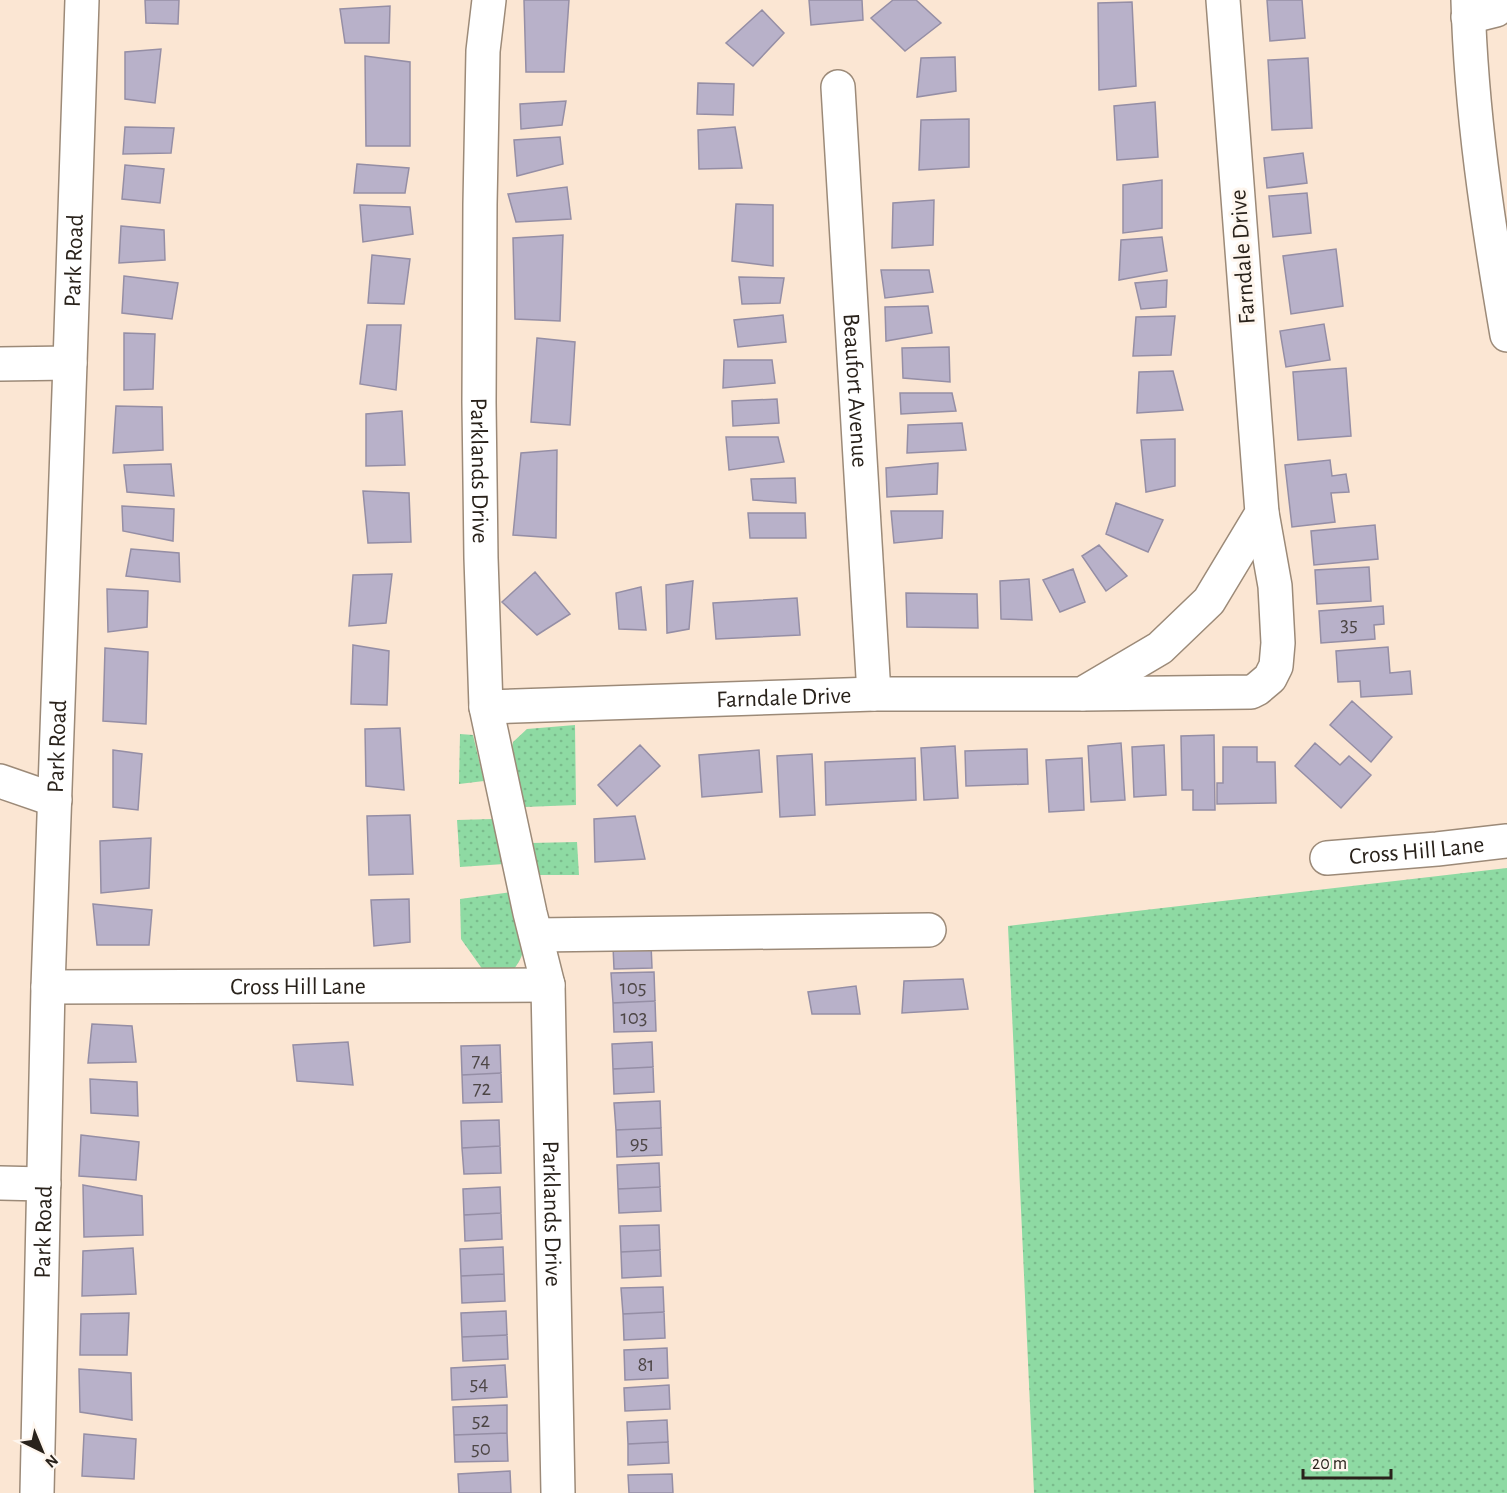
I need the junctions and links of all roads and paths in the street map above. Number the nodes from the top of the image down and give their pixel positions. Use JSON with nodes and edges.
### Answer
{"nodes":[{"id":1,"x":82,"y":0,"type":"edge"},
{"id":2,"x":489,"y":0,"type":"edge"},
{"id":3,"x":1223,"y":0,"type":"edge"},
{"id":4,"x":1477,"y":9,"type":"edge"},
{"id":5,"x":838,"y":87,"type":"dead end"},
{"id":6,"x":1507,"y":335,"type":"edge"},
{"id":7,"x":70,"y":363,"type":"junction"},
{"id":8,"x":0,"y":364,"type":"edge"},
{"id":9,"x":1262,"y":513,"type":"junction"},
{"id":10,"x":874,"y":694,"type":"junction"},
{"id":11,"x":1083,"y":694,"type":"junction"},
{"id":12,"x":486,"y":707,"type":"junction"},
{"id":13,"x":0,"y":781,"type":"edge"},
{"id":14,"x":55,"y":800,"type":"junction"},
{"id":15,"x":1507,"y":840,"type":"edge"},
{"id":16,"x":1327,"y":858,"type":"dead end"},
{"id":17,"x":929,"y":930,"type":"dead end"},
{"id":18,"x":537,"y":935,"type":"junction"},
{"id":19,"x":548,"y":985,"type":"junction"},
{"id":20,"x":48,"y":987,"type":"junction"},
{"id":21,"x":0,"y":1183,"type":"edge"},
{"id":22,"x":44,"y":1184,"type":"junction"},
{"id":23,"x":37,"y":1493,"type":"edge"},
{"id":24,"x":558,"y":1493,"type":"edge"}],
"edges":[{"from":1,"to":7,"type":"street","name":"Park Road"},
{"from":2,"to":12,"type":"street","name":"Parklands Drive"},
{"from":3,"to":9,"type":"street","name":"Farndale Drive"},
{"from":4,"to":6,"type":"street"},
{"from":5,"to":10,"type":"street","name":"Beaufort Avenue"},
{"from":7,"to":8,"type":"street"},
{"from":7,"to":14,"type":"street","name":"Park Road"},
{"from":9,"to":11,"type":"street"},
{"from":9,"to":11,"type":"street","name":"Farndale Drive"},
{"from":10,"to":11,"type":"street","name":"Farndale Drive"},
{"from":10,"to":12,"type":"street","name":"Farndale Drive"},
{"from":12,"to":18,"type":"street","name":"Parklands Drive"},
{"from":13,"to":14,"type":"street"},
{"from":14,"to":20,"type":"street","name":"Park Road"},
{"from":15,"to":16,"type":"street","name":"Cross Hill Lane"},
{"from":17,"to":18,"type":"street"},
{"from":18,"to":19,"type":"street","name":"Parklands Drive"},
{"from":19,"to":20,"type":"street","name":"Cross Hill Lane"},
{"from":19,"to":24,"type":"street","name":"Parklands Drive"},
{"from":20,"to":22,"type":"street","name":"Park Road"},
{"from":21,"to":22,"type":"street"},
{"from":22,"to":23,"type":"street","name":"Park Road"}]}
